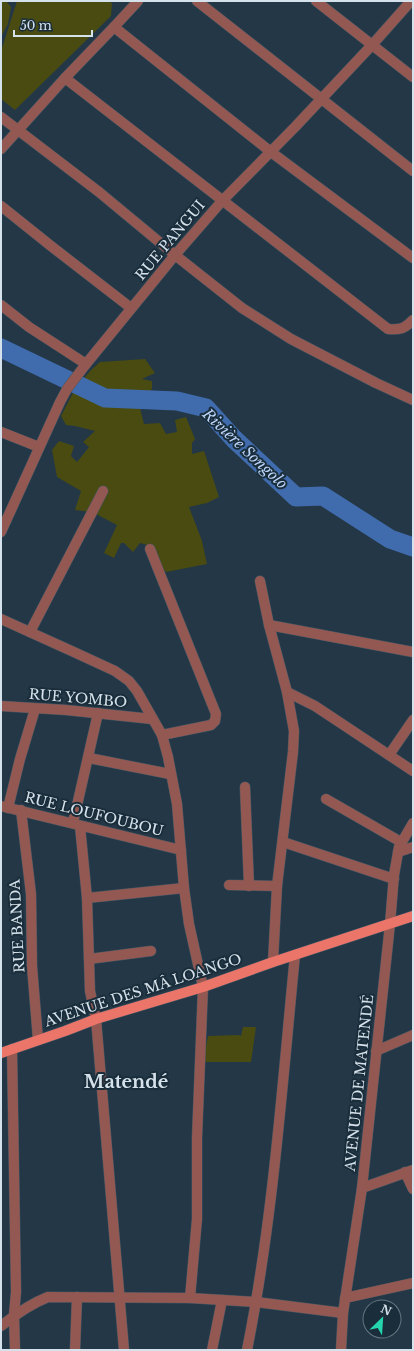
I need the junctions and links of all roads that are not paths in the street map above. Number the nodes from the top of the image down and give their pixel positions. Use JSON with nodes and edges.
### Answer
{"nodes":[{"id":1,"x":138,"y":1,"type":"edge"},
{"id":2,"x":197,"y":1,"type":"edge"},
{"id":3,"x":316,"y":1,"type":"edge"},
{"id":4,"x":411,"y":1,"type":"edge"},
{"id":5,"x":114,"y":27,"type":"junction"},
{"id":6,"x":372,"y":45,"type":"junction"},
{"id":7,"x":413,"y":77,"type":"edge"},
{"id":8,"x":65,"y":78,"type":"junction"},
{"id":9,"x":321,"y":99,"type":"junction"},
{"id":10,"x":1,"y":117,"type":"edge"},
{"id":11,"x":17,"y":130,"type":"junction"},
{"id":12,"x":1,"y":148,"type":"edge"},
{"id":13,"x":271,"y":152,"type":"junction"},
{"id":14,"x":413,"y":170,"type":"edge"},
{"id":15,"x":222,"y":201,"type":"junction"},
{"id":16,"x":1,"y":206,"type":"edge"},
{"id":17,"x":175,"y":255,"type":"junction"},
{"id":18,"x":413,"y":258,"type":"edge"},
{"id":19,"x":1,"y":305,"type":"edge"},
{"id":20,"x":131,"y":308,"type":"junction"},
{"id":21,"x":413,"y":320,"type":"edge"},
{"id":22,"x":86,"y":364,"type":"junction"},
{"id":23,"x":413,"y":400,"type":"edge"},
{"id":24,"x":1,"y":432,"type":"edge"},
{"id":25,"x":39,"y":447,"type":"junction"},
{"id":26,"x":102,"y":491,"type":"dead end"},
{"id":27,"x":1,"y":532,"type":"edge"},
{"id":28,"x":150,"y":550,"type":"dead end"},
{"id":29,"x":260,"y":581,"type":"dead end"},
{"id":30,"x":1,"y":621,"type":"edge"},
{"id":31,"x":269,"y":625,"type":"junction"},
{"id":32,"x":30,"y":632,"type":"junction"},
{"id":33,"x":413,"y":652,"type":"edge"},
{"id":34,"x":287,"y":692,"type":"junction"},
{"id":35,"x":1,"y":706,"type":"edge"},
{"id":36,"x":35,"y":709,"type":"junction"},
{"id":37,"x":98,"y":713,"type":"junction"},
{"id":38,"x":152,"y":719,"type":"junction"},
{"id":39,"x":413,"y":720,"type":"edge"},
{"id":40,"x":162,"y":735,"type":"junction"},
{"id":41,"x":389,"y":756,"type":"junction"},
{"id":42,"x":89,"y":758,"type":"junction"},
{"id":43,"x":413,"y":771,"type":"edge"},
{"id":44,"x":170,"y":774,"type":"junction"},
{"id":45,"x":245,"y":787,"type":"dead end"},
{"id":46,"x":326,"y":799,"type":"dead end"},
{"id":47,"x":4,"y":807,"type":"edge"},
{"id":48,"x":21,"y":810,"type":"junction"},
{"id":49,"x":413,"y":822,"type":"edge"},
{"id":50,"x":76,"y":824,"type":"junction"},
{"id":51,"x":283,"y":842,"type":"junction"},
{"id":52,"x":402,"y":842,"type":"junction"},
{"id":53,"x":413,"y":847,"type":"edge"},
{"id":54,"x":181,"y":850,"type":"junction"},
{"id":55,"x":398,"y":852,"type":"junction"},
{"id":56,"x":394,"y":879,"type":"junction"},
{"id":57,"x":229,"y":885,"type":"dead end"},
{"id":58,"x":249,"y":886,"type":"junction"},
{"id":59,"x":277,"y":886,"type":"junction"},
{"id":60,"x":184,"y":888,"type":"junction"},
{"id":61,"x":87,"y":898,"type":"junction"},
{"id":62,"x":413,"y":916,"type":"edge"},
{"id":63,"x":390,"y":924,"type":"junction"},
{"id":64,"x":152,"y":950,"type":"dead end"},
{"id":65,"x":295,"y":955,"type":"junction"},
{"id":66,"x":89,"y":959,"type":"junction"},
{"id":67,"x":273,"y":962,"type":"junction"},
{"id":68,"x":203,"y":987,"type":"junction"},
{"id":69,"x":96,"y":1019,"type":"junction"},
{"id":70,"x":413,"y":1035,"type":"edge"},
{"id":71,"x":38,"y":1040,"type":"junction"},
{"id":72,"x":12,"y":1050,"type":"junction"},
{"id":73,"x":376,"y":1051,"type":"junction"},
{"id":74,"x":1,"y":1053,"type":"edge"},
{"id":75,"x":409,"y":1171,"type":"edge"},
{"id":76,"x":362,"y":1188,"type":"junction"},
{"id":77,"x":413,"y":1189,"type":"edge"},
{"id":78,"x":413,"y":1283,"type":"edge"},
{"id":79,"x":77,"y":1297,"type":"junction"},
{"id":80,"x":120,"y":1297,"type":"junction"},
{"id":81,"x":190,"y":1298,"type":"junction"},
{"id":82,"x":344,"y":1298,"type":"junction"},
{"id":83,"x":222,"y":1300,"type":"junction"},
{"id":84,"x":256,"y":1302,"type":"junction"},
{"id":85,"x":343,"y":1313,"type":"junction"},
{"id":86,"x":14,"y":1315,"type":"junction"},
{"id":87,"x":1,"y":1326,"type":"edge"},
{"id":88,"x":343,"y":1348,"type":"edge"},
{"id":89,"x":15,"y":1350,"type":"edge"},
{"id":90,"x":75,"y":1350,"type":"edge"},
{"id":91,"x":124,"y":1350,"type":"edge"},
{"id":92,"x":212,"y":1350,"type":"edge"},
{"id":93,"x":247,"y":1350,"type":"edge"}],
"edges":[{"from":1,"to":5,"type":"street"},
{"from":2,"to":9,"type":"street"},
{"from":3,"to":6,"type":"street"},
{"from":4,"to":6,"type":"street","name":"RUE PANGUI"},
{"from":5,"to":8,"type":"street"},
{"from":5,"to":13,"type":"street"},
{"from":6,"to":7,"type":"street"},
{"from":6,"to":9,"type":"street","name":"RUE PANGUI"},
{"from":8,"to":11,"type":"street"},
{"from":8,"to":15,"type":"street"},
{"from":9,"to":13,"type":"street","name":"RUE PANGUI"},
{"from":9,"to":14,"type":"street"},
{"from":10,"to":11,"type":"street"},
{"from":11,"to":12,"type":"street"},
{"from":11,"to":17,"type":"street"},
{"from":13,"to":15,"type":"street","name":"RUE PANGUI"},
{"from":13,"to":18,"type":"street"},
{"from":15,"to":17,"type":"street","name":"RUE PANGUI"},
{"from":15,"to":21,"type":"street"},
{"from":16,"to":20,"type":"street"},
{"from":17,"to":20,"type":"street","name":"RUE PANGUI"},
{"from":17,"to":23,"type":"street"},
{"from":19,"to":22,"type":"street"},
{"from":20,"to":22,"type":"street","name":"RUE PANGUI"},
{"from":22,"to":25,"type":"street","name":"RUE PANGUI"},
{"from":24,"to":25,"type":"street"},
{"from":25,"to":27,"type":"street","name":"RUE PANGUI"},
{"from":26,"to":32,"type":"street"},
{"from":28,"to":40,"type":"street"},
{"from":29,"to":31,"type":"street"},
{"from":30,"to":32,"type":"street"},
{"from":31,"to":33,"type":"street"},
{"from":31,"to":34,"type":"street"},
{"from":32,"to":38,"type":"street"},
{"from":34,"to":41,"type":"street"},
{"from":34,"to":51,"type":"street"},
{"from":35,"to":36,"type":"street","name":"RUE YOMBO"},
{"from":36,"to":37,"type":"street","name":"RUE YOMBO"},
{"from":36,"to":47,"type":"street"},
{"from":37,"to":38,"type":"street","name":"RUE YOMBO"},
{"from":37,"to":42,"type":"street"},
{"from":38,"to":40,"type":"street"},
{"from":39,"to":41,"type":"street"},
{"from":40,"to":44,"type":"street"},
{"from":41,"to":43,"type":"street"},
{"from":42,"to":44,"type":"street"},
{"from":42,"to":50,"type":"street"},
{"from":44,"to":54,"type":"street"},
{"from":45,"to":58,"type":"street"},
{"from":46,"to":52,"type":"street"},
{"from":47,"to":48,"type":"street","name":"RUE LOUFOUBOU"},
{"from":48,"to":50,"type":"street","name":"RUE LOUFOUBOU"},
{"from":48,"to":71,"type":"street","name":"RUE BANDA"},
{"from":49,"to":52,"type":"street","name":"AVENUE DE MATENDÉ"},
{"from":50,"to":54,"type":"street","name":"RUE LOUFOUBOU"},
{"from":50,"to":61,"type":"street"},
{"from":51,"to":56,"type":"street"},
{"from":51,"to":59,"type":"street"},
{"from":52,"to":55,"type":"street","name":"AVENUE DE MATENDÉ"},
{"from":53,"to":55,"type":"street"},
{"from":54,"to":60,"type":"street"},
{"from":55,"to":56,"type":"street","name":"AVENUE DE MATENDÉ"},
{"from":56,"to":63,"type":"street","name":"AVENUE DE MATENDÉ"},
{"from":57,"to":58,"type":"street"},
{"from":58,"to":59,"type":"street"},
{"from":59,"to":67,"type":"street"},
{"from":60,"to":61,"type":"street"},
{"from":60,"to":68,"type":"street"},
{"from":61,"to":66,"type":"street"},
{"from":62,"to":63,"type":"main road","name":"AVENUE DES MÂ LOANGO"},
{"from":63,"to":65,"type":"main road","name":"AVENUE DES MÂ LOANGO"},
{"from":63,"to":73,"type":"street","name":"AVENUE DE MATENDÉ"},
{"from":64,"to":66,"type":"street"},
{"from":65,"to":67,"type":"main road","name":"AVENUE DES MÂ LOANGO"},
{"from":65,"to":84,"type":"street"},
{"from":66,"to":69,"type":"street"},
{"from":67,"to":68,"type":"main road","name":"AVENUE DES MÂ LOANGO"},
{"from":68,"to":69,"type":"main road","name":"AVENUE DES MÂ LOANGO"},
{"from":68,"to":81,"type":"street"},
{"from":69,"to":71,"type":"main road","name":"AVENUE DES MÂ LOANGO"},
{"from":69,"to":80,"type":"street"},
{"from":70,"to":73,"type":"street"},
{"from":71,"to":72,"type":"main road","name":"AVENUE DES MÂ LOANGO"},
{"from":72,"to":74,"type":"main road","name":"AVENUE DES MÂ LOANGO"},
{"from":72,"to":86,"type":"street"},
{"from":73,"to":76,"type":"street","name":"AVENUE DE MATENDÉ"},
{"from":75,"to":76,"type":"street"},
{"from":75,"to":77,"type":"street"},
{"from":76,"to":82,"type":"street","name":"AVENUE DE MATENDÉ"},
{"from":78,"to":82,"type":"street"},
{"from":79,"to":80,"type":"street"},
{"from":79,"to":86,"type":"street"},
{"from":79,"to":90,"type":"street"},
{"from":80,"to":81,"type":"street"},
{"from":80,"to":91,"type":"street"},
{"from":81,"to":83,"type":"street"},
{"from":82,"to":85,"type":"street","name":"AVENUE DE MATENDÉ"},
{"from":83,"to":84,"type":"street"},
{"from":83,"to":92,"type":"street"},
{"from":84,"to":85,"type":"street"},
{"from":84,"to":93,"type":"street"},
{"from":85,"to":88,"type":"street","name":"AVENUE DE MATENDÉ"},
{"from":86,"to":87,"type":"street"},
{"from":86,"to":89,"type":"street"}]}
